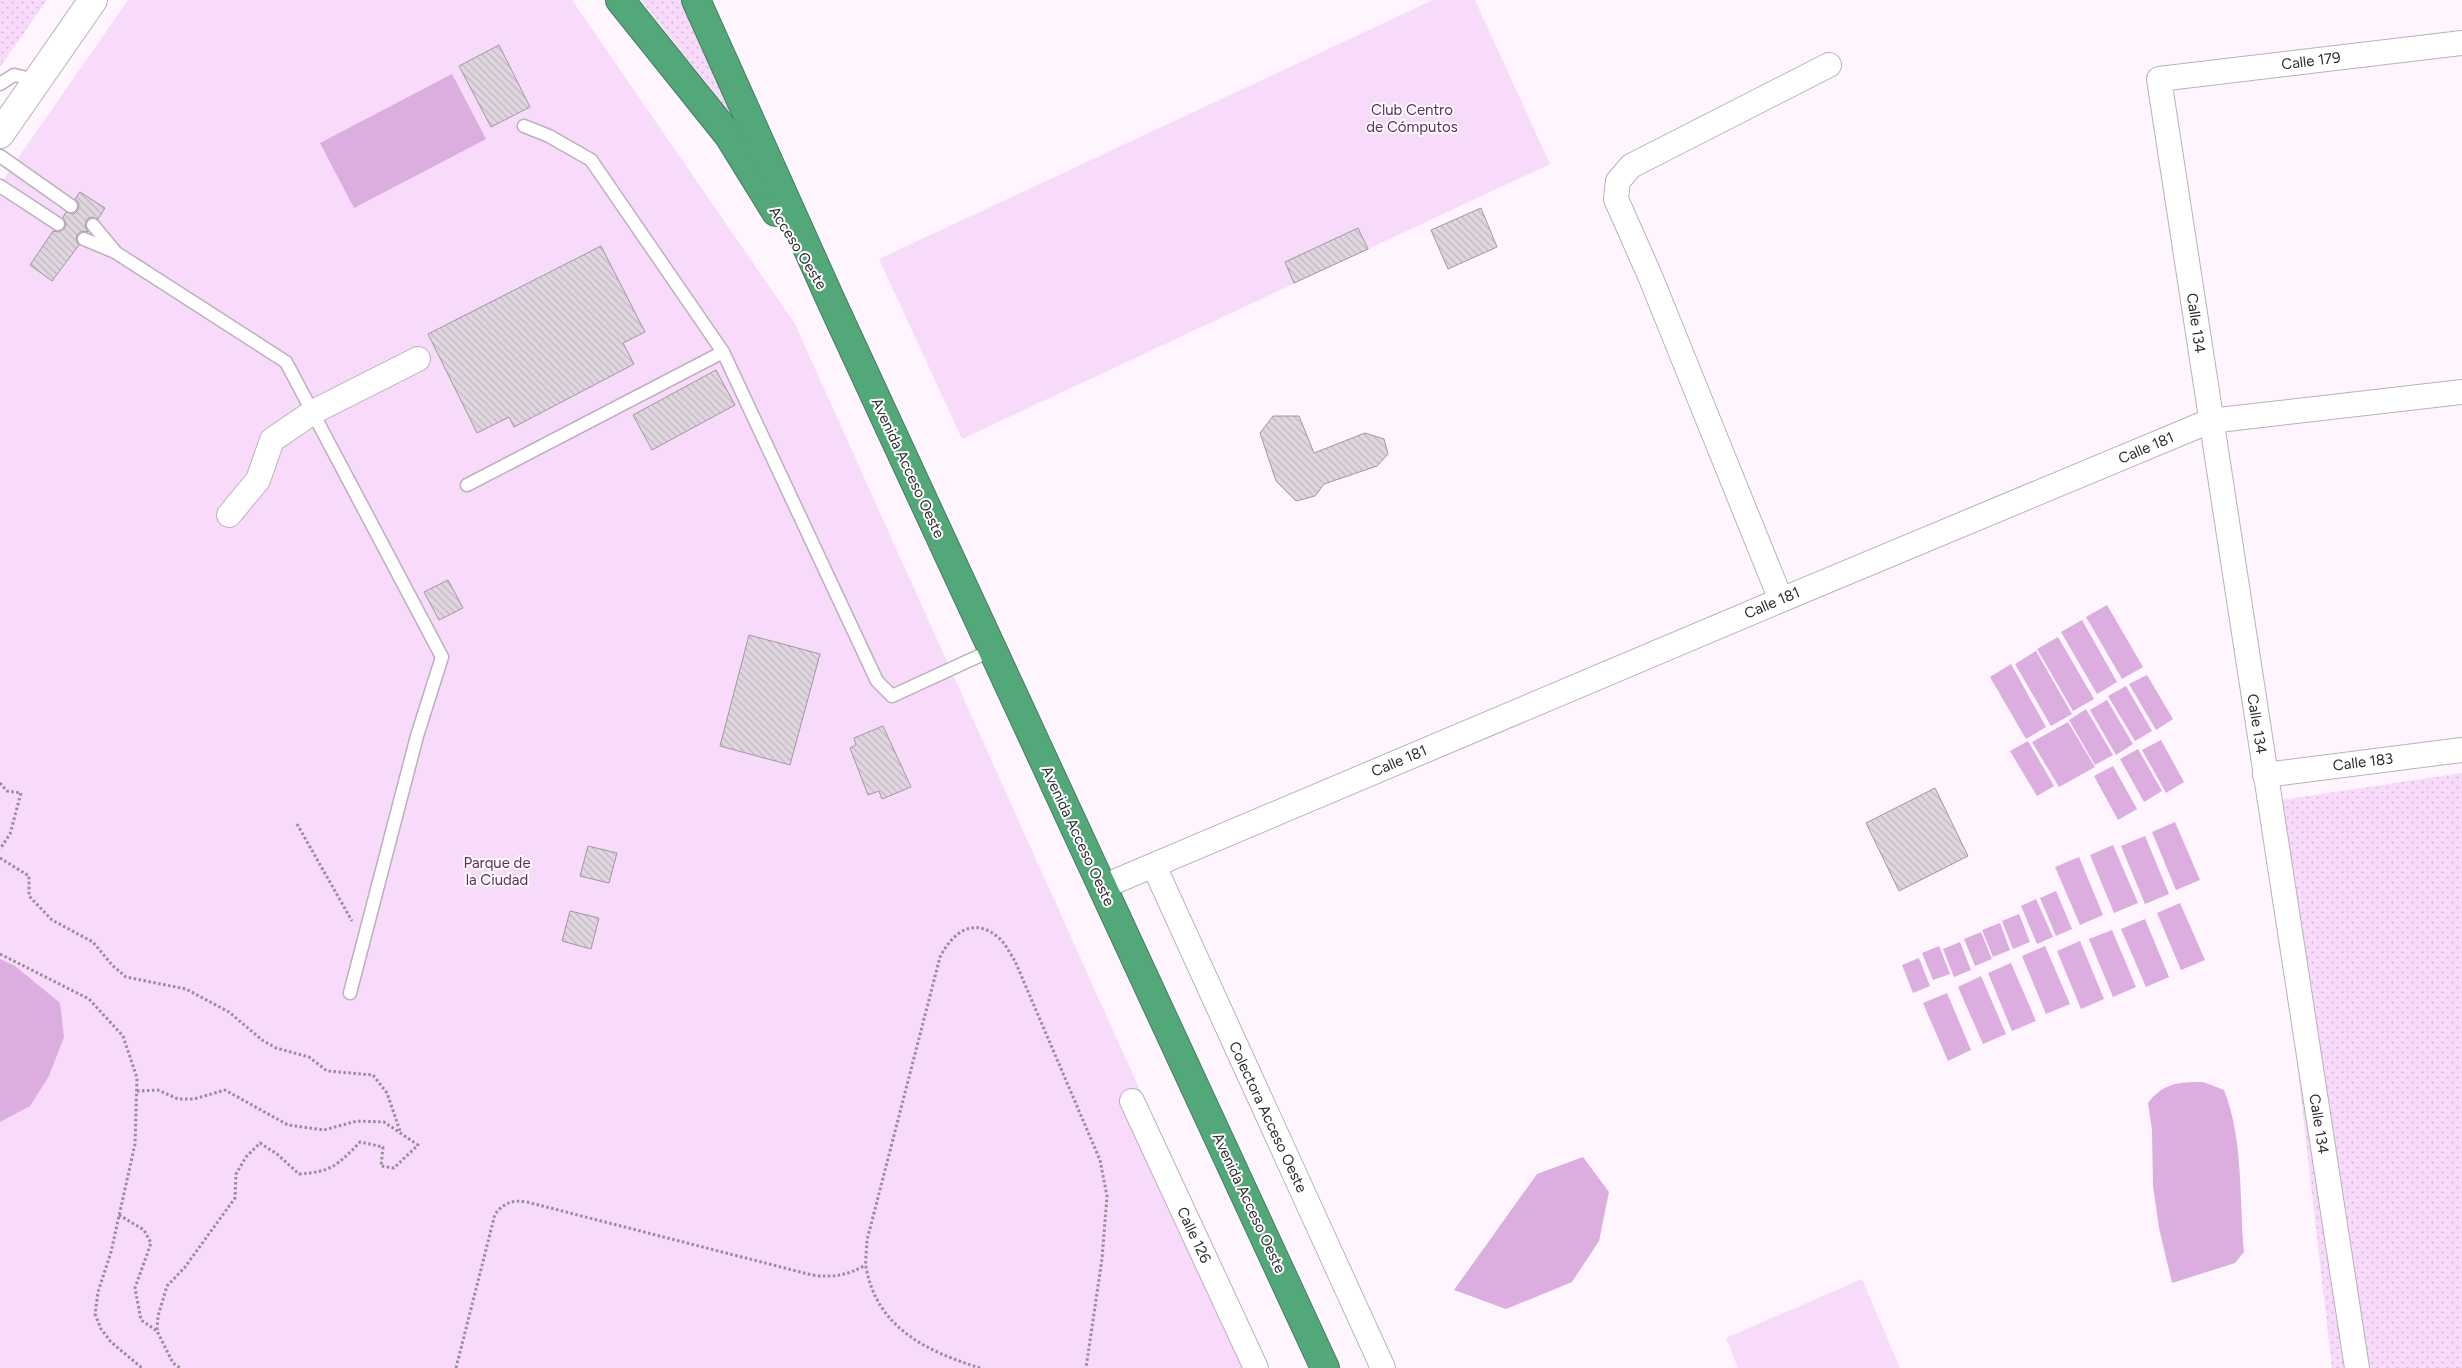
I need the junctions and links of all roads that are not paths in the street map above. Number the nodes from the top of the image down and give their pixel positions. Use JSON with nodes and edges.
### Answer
{"nodes":[{"id":1,"x":93,"y":0,"type":"edge"},
{"id":2,"x":620,"y":0,"type":"edge"},
{"id":3,"x":696,"y":0,"type":"edge"},
{"id":4,"x":2462,"y":43,"type":"edge"},
{"id":5,"x":1828,"y":65,"type":"dead end"},
{"id":6,"x":2159,"y":79,"type":"joint"},
{"id":7,"x":36,"y":80,"type":"junction"},
{"id":8,"x":0,"y":84,"type":"edge"},
{"id":9,"x":524,"y":126,"type":"dead end"},
{"id":10,"x":0,"y":134,"type":"edge"},
{"id":11,"x":0,"y":156,"type":"edge"},
{"id":12,"x":0,"y":186,"type":"edge"},
{"id":13,"x":70,"y":206,"type":"dead end"},
{"id":14,"x":58,"y":224,"type":"dead end"},
{"id":15,"x":93,"y":225,"type":"dead end"},
{"id":16,"x":84,"y":239,"type":"dead end"},
{"id":17,"x":115,"y":252,"type":"junction"},
{"id":18,"x":832,"y":303,"type":"junction"},
{"id":19,"x":723,"y":352,"type":"junction"},
{"id":20,"x":418,"y":359,"type":"dead end"},
{"id":21,"x":2462,"y":392,"type":"edge"},
{"id":22,"x":313,"y":412,"type":"junction"},
{"id":23,"x":2210,"y":421,"type":"junction"},
{"id":24,"x":466,"y":485,"type":"dead end"},
{"id":25,"x":229,"y":515,"type":"dead end"},
{"id":26,"x":1781,"y":600,"type":"junction"},
{"id":27,"x":992,"y":650,"type":"junction"},
{"id":28,"x":2462,"y":750,"type":"edge"},
{"id":29,"x":2265,"y":775,"type":"junction"},
{"id":30,"x":1154,"y":866,"type":"junction"},
{"id":31,"x":1102,"y":887,"type":"junction"},
{"id":32,"x":350,"y":993,"type":"dead end"},
{"id":33,"x":1132,"y":1101,"type":"dead end"},
{"id":34,"x":1256,"y":1368,"type":"edge"},
{"id":35,"x":1325,"y":1368,"type":"edge"},
{"id":36,"x":1383,"y":1368,"type":"edge"},
{"id":37,"x":2356,"y":1368,"type":"edge"}],
"edges":[{"from":1,"to":7,"type":"street"},
{"from":2,"to":18,"type":"highway","name":"Acceso Oeste"},
{"from":3,"to":18,"type":"highway","name":"Acceso Oeste"},
{"from":4,"to":6,"type":"street","name":"Calle 179"},
{"from":5,"to":26,"type":"street"},
{"from":6,"to":23,"type":"street","name":"Calle 134"},
{"from":7,"to":8,"type":"lane"},
{"from":7,"to":10,"type":"street"},
{"from":9,"to":19,"type":"lane"},
{"from":11,"to":13,"type":"lane"},
{"from":12,"to":14,"type":"lane"},
{"from":15,"to":17,"type":"lane"},
{"from":16,"to":17,"type":"lane"},
{"from":17,"to":22,"type":"lane"},
{"from":18,"to":27,"type":"highway","name":"Avenida Acceso Oeste"},
{"from":19,"to":24,"type":"lane"},
{"from":19,"to":27,"type":"lane"},
{"from":20,"to":22,"type":"street"},
{"from":21,"to":23,"type":"street","name":"Calle 181"},
{"from":22,"to":25,"type":"street"},
{"from":22,"to":32,"type":"lane"},
{"from":23,"to":26,"type":"street","name":"Calle 181"},
{"from":23,"to":29,"type":"street","name":"Calle 134"},
{"from":26,"to":30,"type":"street","name":"Calle 181"},
{"from":27,"to":31,"type":"highway","name":"Avenida Acceso Oeste"},
{"from":28,"to":29,"type":"street","name":"Calle 183"},
{"from":29,"to":37,"type":"street","name":"Calle 134"},
{"from":30,"to":31,"type":"street","name":"Calle 181"},
{"from":30,"to":36,"type":"street","name":"Colectora Acceso Oeste"},
{"from":31,"to":35,"type":"highway","name":"Avenida Acceso Oeste"},
{"from":33,"to":34,"type":"street","name":"Calle 126"}]}
